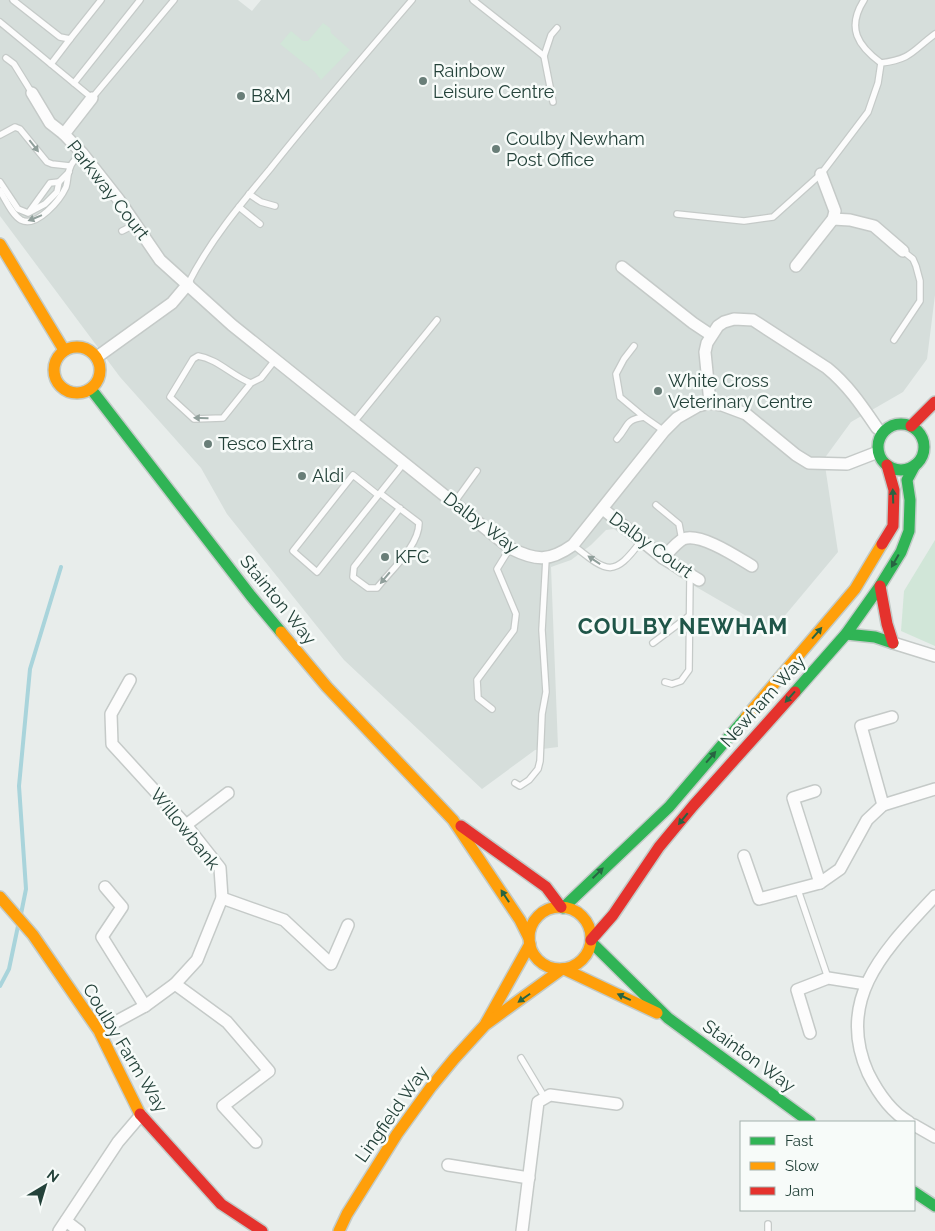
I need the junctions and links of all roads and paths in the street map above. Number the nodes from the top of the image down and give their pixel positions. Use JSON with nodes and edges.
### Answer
{"nodes":[{"id":1,"x":12,"y":0,"type":"edge"},
{"id":2,"x":101,"y":0,"type":"edge"},
{"id":3,"x":140,"y":0,"type":"edge"},
{"id":4,"x":174,"y":0,"type":"edge"},
{"id":5,"x":412,"y":0,"type":"edge"},
{"id":6,"x":474,"y":0,"type":"edge"},
{"id":7,"x":864,"y":0,"type":"edge"},
{"id":8,"x":0,"y":22,"type":"edge"},
{"id":9,"x":557,"y":28,"type":"dead end"},
{"id":10,"x":935,"y":34,"type":"edge"},
{"id":11,"x":70,"y":39,"type":"junction"},
{"id":12,"x":544,"y":56,"type":"junction"},
{"id":13,"x":6,"y":58,"type":"dead end"},
{"id":14,"x":882,"y":63,"type":"junction"},
{"id":15,"x":51,"y":64,"type":"junction"},
{"id":16,"x":74,"y":83,"type":"junction"},
{"id":17,"x":32,"y":93,"type":"joint"},
{"id":18,"x":92,"y":98,"type":"junction"},
{"id":19,"x":553,"y":102,"type":"dead end"},
{"id":20,"x":0,"y":134,"type":"edge"},
{"id":21,"x":64,"y":134,"type":"junction"},
{"id":22,"x":82,"y":153,"type":"junction"},
{"id":23,"x":69,"y":169,"type":"junction"},
{"id":24,"x":821,"y":174,"type":"junction"},
{"id":25,"x":0,"y":182,"type":"edge"},
{"id":26,"x":59,"y":182,"type":"junction"},
{"id":27,"x":0,"y":191,"type":"edge"},
{"id":28,"x":249,"y":194,"type":"junction"},
{"id":29,"x":275,"y":206,"type":"dead end"},
{"id":30,"x":239,"y":207,"type":"junction"},
{"id":31,"x":28,"y":213,"type":"junction"},
{"id":32,"x":677,"y":214,"type":"dead end"},
{"id":33,"x":833,"y":219,"type":"junction"},
{"id":34,"x":136,"y":224,"type":"junction"},
{"id":35,"x":260,"y":224,"type":"dead end"},
{"id":36,"x":122,"y":231,"type":"dead end"},
{"id":37,"x":0,"y":244,"type":"edge"},
{"id":38,"x":903,"y":251,"type":"joint"},
{"id":39,"x":796,"y":266,"type":"dead end"},
{"id":40,"x":622,"y":267,"type":"dead end"},
{"id":41,"x":188,"y":284,"type":"junction"},
{"id":42,"x":437,"y":320,"type":"dead end"},
{"id":43,"x":712,"y":335,"type":"junction"},
{"id":44,"x":894,"y":340,"type":"dead end"},
{"id":45,"x":634,"y":346,"type":"dead end"},
{"id":46,"x":64,"y":350,"type":"junction"},
{"id":47,"x":97,"y":357,"type":"junction"},
{"id":48,"x":275,"y":359,"type":"junction"},
{"id":49,"x":250,"y":383,"type":"junction"},
{"id":50,"x":91,"y":389,"type":"junction"},
{"id":51,"x":935,"y":402,"type":"edge"},
{"id":52,"x":710,"y":403,"type":"junction"},
{"id":53,"x":644,"y":417,"type":"junction"},
{"id":54,"x":354,"y":422,"type":"junction"},
{"id":55,"x":911,"y":426,"type":"junction"},
{"id":56,"x":877,"y":428,"type":"dead end"},
{"id":57,"x":664,"y":431,"type":"junction"},
{"id":58,"x":617,"y":439,"type":"dead end"},
{"id":59,"x":878,"y":452,"type":"junction"},
{"id":60,"x":404,"y":463,"type":"junction"},
{"id":61,"x":887,"y":465,"type":"junction"},
{"id":62,"x":915,"y":465,"type":"junction"},
{"id":63,"x":477,"y":471,"type":"dead end"},
{"id":64,"x":379,"y":494,"type":"junction"},
{"id":65,"x":454,"y":503,"type":"junction"},
{"id":66,"x":656,"y":505,"type":"dead end"},
{"id":67,"x":400,"y":508,"type":"junction"},
{"id":68,"x":603,"y":509,"type":"junction"},
{"id":69,"x":682,"y":540,"type":"junction"},
{"id":70,"x":642,"y":541,"type":"junction"},
{"id":71,"x":573,"y":545,"type":"junction"},
{"id":72,"x":510,"y":548,"type":"junction"},
{"id":73,"x":663,"y":558,"type":"junction"},
{"id":74,"x":546,"y":559,"type":"junction"},
{"id":75,"x":752,"y":566,"type":"dead end"},
{"id":76,"x":694,"y":577,"type":"joint"},
{"id":77,"x":880,"y":586,"type":"junction"},
{"id":78,"x":690,"y":616,"type":"junction"},
{"id":79,"x":846,"y":634,"type":"junction"},
{"id":80,"x":653,"y":643,"type":"dead end"},
{"id":81,"x":893,"y":643,"type":"junction"},
{"id":82,"x":935,"y":656,"type":"edge"},
{"id":83,"x":130,"y":680,"type":"dead end"},
{"id":84,"x":665,"y":682,"type":"dead end"},
{"id":85,"x":492,"y":709,"type":"dead end"},
{"id":86,"x":892,"y":717,"type":"dead end"},
{"id":87,"x":515,"y":783,"type":"dead end"},
{"id":88,"x":935,"y":789,"type":"edge"},
{"id":89,"x":815,"y":791,"type":"dead end"},
{"id":90,"x":228,"y":793,"type":"dead end"},
{"id":91,"x":884,"y":805,"type":"junction"},
{"id":92,"x":453,"y":820,"type":"junction"},
{"id":93,"x":186,"y":824,"type":"junction"},
{"id":94,"x":744,"y":856,"type":"dead end"},
{"id":95,"x":820,"y":883,"type":"junction"},
{"id":96,"x":105,"y":887,"type":"dead end"},
{"id":97,"x":798,"y":890,"type":"junction"},
{"id":98,"x":935,"y":896,"type":"edge"},
{"id":99,"x":222,"y":898,"type":"junction"},
{"id":100,"x":2,"y":901,"type":"edge"},
{"id":101,"x":562,"y":908,"type":"junction"},
{"id":102,"x":348,"y":925,"type":"dead end"},
{"id":103,"x":530,"y":941,"type":"junction"},
{"id":104,"x":591,"y":941,"type":"junction"},
{"id":105,"x":563,"y":969,"type":"junction"},
{"id":106,"x":828,"y":978,"type":"junction"},
{"id":107,"x":175,"y":984,"type":"junction"},
{"id":108,"x":866,"y":984,"type":"junction"},
{"id":109,"x":145,"y":1006,"type":"junction"},
{"id":110,"x":668,"y":1018,"type":"junction"},
{"id":111,"x":485,"y":1025,"type":"junction"},
{"id":112,"x":99,"y":1031,"type":"junction"},
{"id":113,"x":810,"y":1033,"type":"dead end"},
{"id":114,"x":521,"y":1058,"type":"dead end"},
{"id":115,"x":545,"y":1098,"type":"junction"},
{"id":116,"x":616,"y":1104,"type":"dead end"},
{"id":117,"x":141,"y":1115,"type":"junction"},
{"id":118,"x":809,"y":1121,"type":"edge"},
{"id":119,"x":907,"y":1121,"type":"edge"},
{"id":120,"x":915,"y":1126,"type":"edge"},
{"id":121,"x":935,"y":1137,"type":"edge"},
{"id":122,"x":256,"y":1142,"type":"dead end"},
{"id":123,"x":448,"y":1165,"type":"dead end"},
{"id":124,"x":529,"y":1178,"type":"junction"},
{"id":125,"x":915,"y":1193,"type":"edge"},
{"id":126,"x":935,"y":1206,"type":"edge"},
{"id":127,"x":66,"y":1221,"type":"junction"},
{"id":128,"x":768,"y":1224,"type":"dead end"},
{"id":129,"x":59,"y":1231,"type":"edge"},
{"id":130,"x":79,"y":1231,"type":"edge"},
{"id":131,"x":262,"y":1231,"type":"edge"},
{"id":132,"x":339,"y":1231,"type":"edge"},
{"id":133,"x":522,"y":1231,"type":"edge"},
{"id":134,"x":768,"y":1231,"type":"edge"}],
"edges":[{"from":1,"to":11,"type":"lane"},
{"from":2,"to":11,"type":"lane"},
{"from":3,"to":16,"type":"lane"},
{"from":4,"to":18,"type":"lane"},
{"from":5,"to":28,"type":"lane"},
{"from":6,"to":12,"type":"lane"},
{"from":7,"to":14,"type":"lane"},
{"from":8,"to":15,"type":"lane"},
{"from":9,"to":12,"type":"lane"},
{"from":10,"to":14,"type":"lane"},
{"from":11,"to":15,"type":"lane"},
{"from":12,"to":19,"type":"lane"},
{"from":13,"to":17,"type":"lane"},
{"from":14,"to":24,"type":"lane"},
{"from":15,"to":16,"type":"lane"},
{"from":16,"to":18,"type":"lane"},
{"from":17,"to":21,"type":"street","name":"Parkway Court"},
{"from":18,"to":21,"type":"street"},
{"from":20,"to":23,"type":"lane","one_way":true},
{"from":21,"to":22,"type":"street","name":"Parkway Court"},
{"from":22,"to":23,"type":"lane"},
{"from":22,"to":34,"type":"street","name":"Parkway Court"},
{"from":23,"to":26,"type":"lane"},
{"from":23,"to":27,"type":"lane","one_way":true},
{"from":24,"to":32,"type":"lane"},
{"from":24,"to":33,"type":"street"},
{"from":25,"to":31,"type":"lane"},
{"from":26,"to":31,"type":"lane"},
{"from":26,"to":31,"type":"lane"},
{"from":28,"to":29,"type":"lane"},
{"from":28,"to":30,"type":"lane"},
{"from":30,"to":35,"type":"lane"},
{"from":30,"to":41,"type":"lane"},
{"from":33,"to":38,"type":"street"},
{"from":33,"to":39,"type":"street"},
{"from":34,"to":36,"type":"lane"},
{"from":34,"to":41,"type":"street","name":"Parkway Court"},
{"from":37,"to":46,"type":"street"},
{"from":38,"to":44,"type":"lane"},
{"from":40,"to":43,"type":"street"},
{"from":41,"to":47,"type":"street"},
{"from":41,"to":48,"type":"street","name":"Dalby Way"},
{"from":42,"to":54,"type":"lane"},
{"from":43,"to":52,"type":"street"},
{"from":43,"to":56,"type":"street"},
{"from":45,"to":53,"type":"lane"},
{"from":46,"to":47,"type":"street"},
{"from":46,"to":50,"type":"street"},
{"from":47,"to":50,"type":"street"},
{"from":48,"to":49,"type":"lane"},
{"from":48,"to":54,"type":"street","name":"Dalby Way"},
{"from":49,"to":49,"type":"lane","one_way":true},
{"from":50,"to":92,"type":"street","name":"Stainton Way"},
{"from":51,"to":55,"type":"street"},
{"from":52,"to":57,"type":"street"},
{"from":52,"to":59,"type":"street"},
{"from":53,"to":57,"type":"lane"},
{"from":53,"to":58,"type":"lane"},
{"from":54,"to":60,"type":"street","name":"Dalby Way"},
{"from":55,"to":59,"type":"street"},
{"from":55,"to":62,"type":"street","name":"Newham Way"},
{"from":57,"to":68,"type":"street"},
{"from":59,"to":61,"type":"street","name":"Newham Way"},
{"from":60,"to":64,"type":"lane"},
{"from":60,"to":65,"type":"street","name":"Dalby Way"},
{"from":61,"to":62,"type":"street"},
{"from":101,"to":61,"type":"street","name":"Newham Way","one_way":true},
{"from":62,"to":77,"type":"street","name":"Newham Way","one_way":true},
{"from":63,"to":65,"type":"lane"},
{"from":64,"to":64,"type":"lane"},
{"from":64,"to":67,"type":"lane"},
{"from":65,"to":72,"type":"street","name":"Dalby Way"},
{"from":66,"to":69,"type":"lane"},
{"from":67,"to":67,"type":"lane","one_way":true},
{"from":68,"to":70,"type":"street","name":"Dalby Court"},
{"from":68,"to":71,"type":"street"},
{"from":69,"to":73,"type":"street"},
{"from":69,"to":75,"type":"street"},
{"from":70,"to":71,"type":"lane","one_way":true},
{"from":70,"to":73,"type":"street","name":"Dalby Court"},
{"from":71,"to":74,"type":"street"},
{"from":72,"to":74,"type":"street","name":"Dalby Way"},
{"from":72,"to":85,"type":"lane"},
{"from":73,"to":76,"type":"street","name":"Dalby Court"},
{"from":74,"to":87,"type":"lane"},
{"from":76,"to":78,"type":"lane"},
{"from":77,"to":79,"type":"street","name":"Newham Way"},
{"from":77,"to":81,"type":"street"},
{"from":78,"to":80,"type":"lane"},
{"from":78,"to":84,"type":"lane"},
{"from":79,"to":81,"type":"street"},
{"from":79,"to":104,"type":"street","name":"Newham Way","one_way":true},
{"from":81,"to":82,"type":"street"},
{"from":83,"to":93,"type":"street","name":"Willowbank"},
{"from":86,"to":91,"type":"street"},
{"from":88,"to":91,"type":"street"},
{"from":89,"to":95,"type":"street"},
{"from":90,"to":93,"type":"street"},
{"from":91,"to":95,"type":"street"},
{"from":92,"to":101,"type":"street","name":"Stainton Way"},
{"from":103,"to":92,"type":"street","name":"Stainton Way","one_way":true},
{"from":93,"to":99,"type":"street","name":"Willowbank"},
{"from":94,"to":97,"type":"street"},
{"from":95,"to":97,"type":"street"},
{"from":96,"to":109,"type":"street"},
{"from":97,"to":106,"type":"lane"},
{"from":98,"to":108,"type":"street"},
{"from":99,"to":102,"type":"street"},
{"from":99,"to":107,"type":"street","name":"Willowbank"},
{"from":100,"to":112,"type":"street","name":"Coulby Farm Way"},
{"from":101,"to":103,"type":"street"},
{"from":101,"to":104,"type":"street"},
{"from":103,"to":105,"type":"street"},
{"from":103,"to":111,"type":"street","name":"Lingfield Way"},
{"from":104,"to":105,"type":"street"},
{"from":104,"to":110,"type":"street","name":"Stainton Way"},
{"from":110,"to":105,"type":"street","name":"Stainton Way","one_way":true},
{"from":105,"to":111,"type":"street","name":"Lingfield Way","one_way":true},
{"from":106,"to":108,"type":"street"},
{"from":106,"to":113,"type":"street"},
{"from":107,"to":109,"type":"street","name":"Willowbank"},
{"from":107,"to":122,"type":"street"},
{"from":108,"to":119,"type":"street"},
{"from":109,"to":112,"type":"street","name":"Willowbank"},
{"from":110,"to":118,"type":"street","name":"Stainton Way"},
{"from":111,"to":132,"type":"street","name":"Lingfield Way"},
{"from":112,"to":117,"type":"street","name":"Coulby Farm Way"},
{"from":114,"to":115,"type":"lane"},
{"from":115,"to":116,"type":"street"},
{"from":115,"to":124,"type":"street"},
{"from":117,"to":127,"type":"street"},
{"from":117,"to":131,"type":"street","name":"Coulby Farm Way"},
{"from":120,"to":121,"type":"street"},
{"from":123,"to":124,"type":"street"},
{"from":124,"to":133,"type":"street"},
{"from":125,"to":126,"type":"street"},
{"from":127,"to":129,"type":"street"},
{"from":127,"to":130,"type":"street"},
{"from":128,"to":134,"type":"lane"}]}
